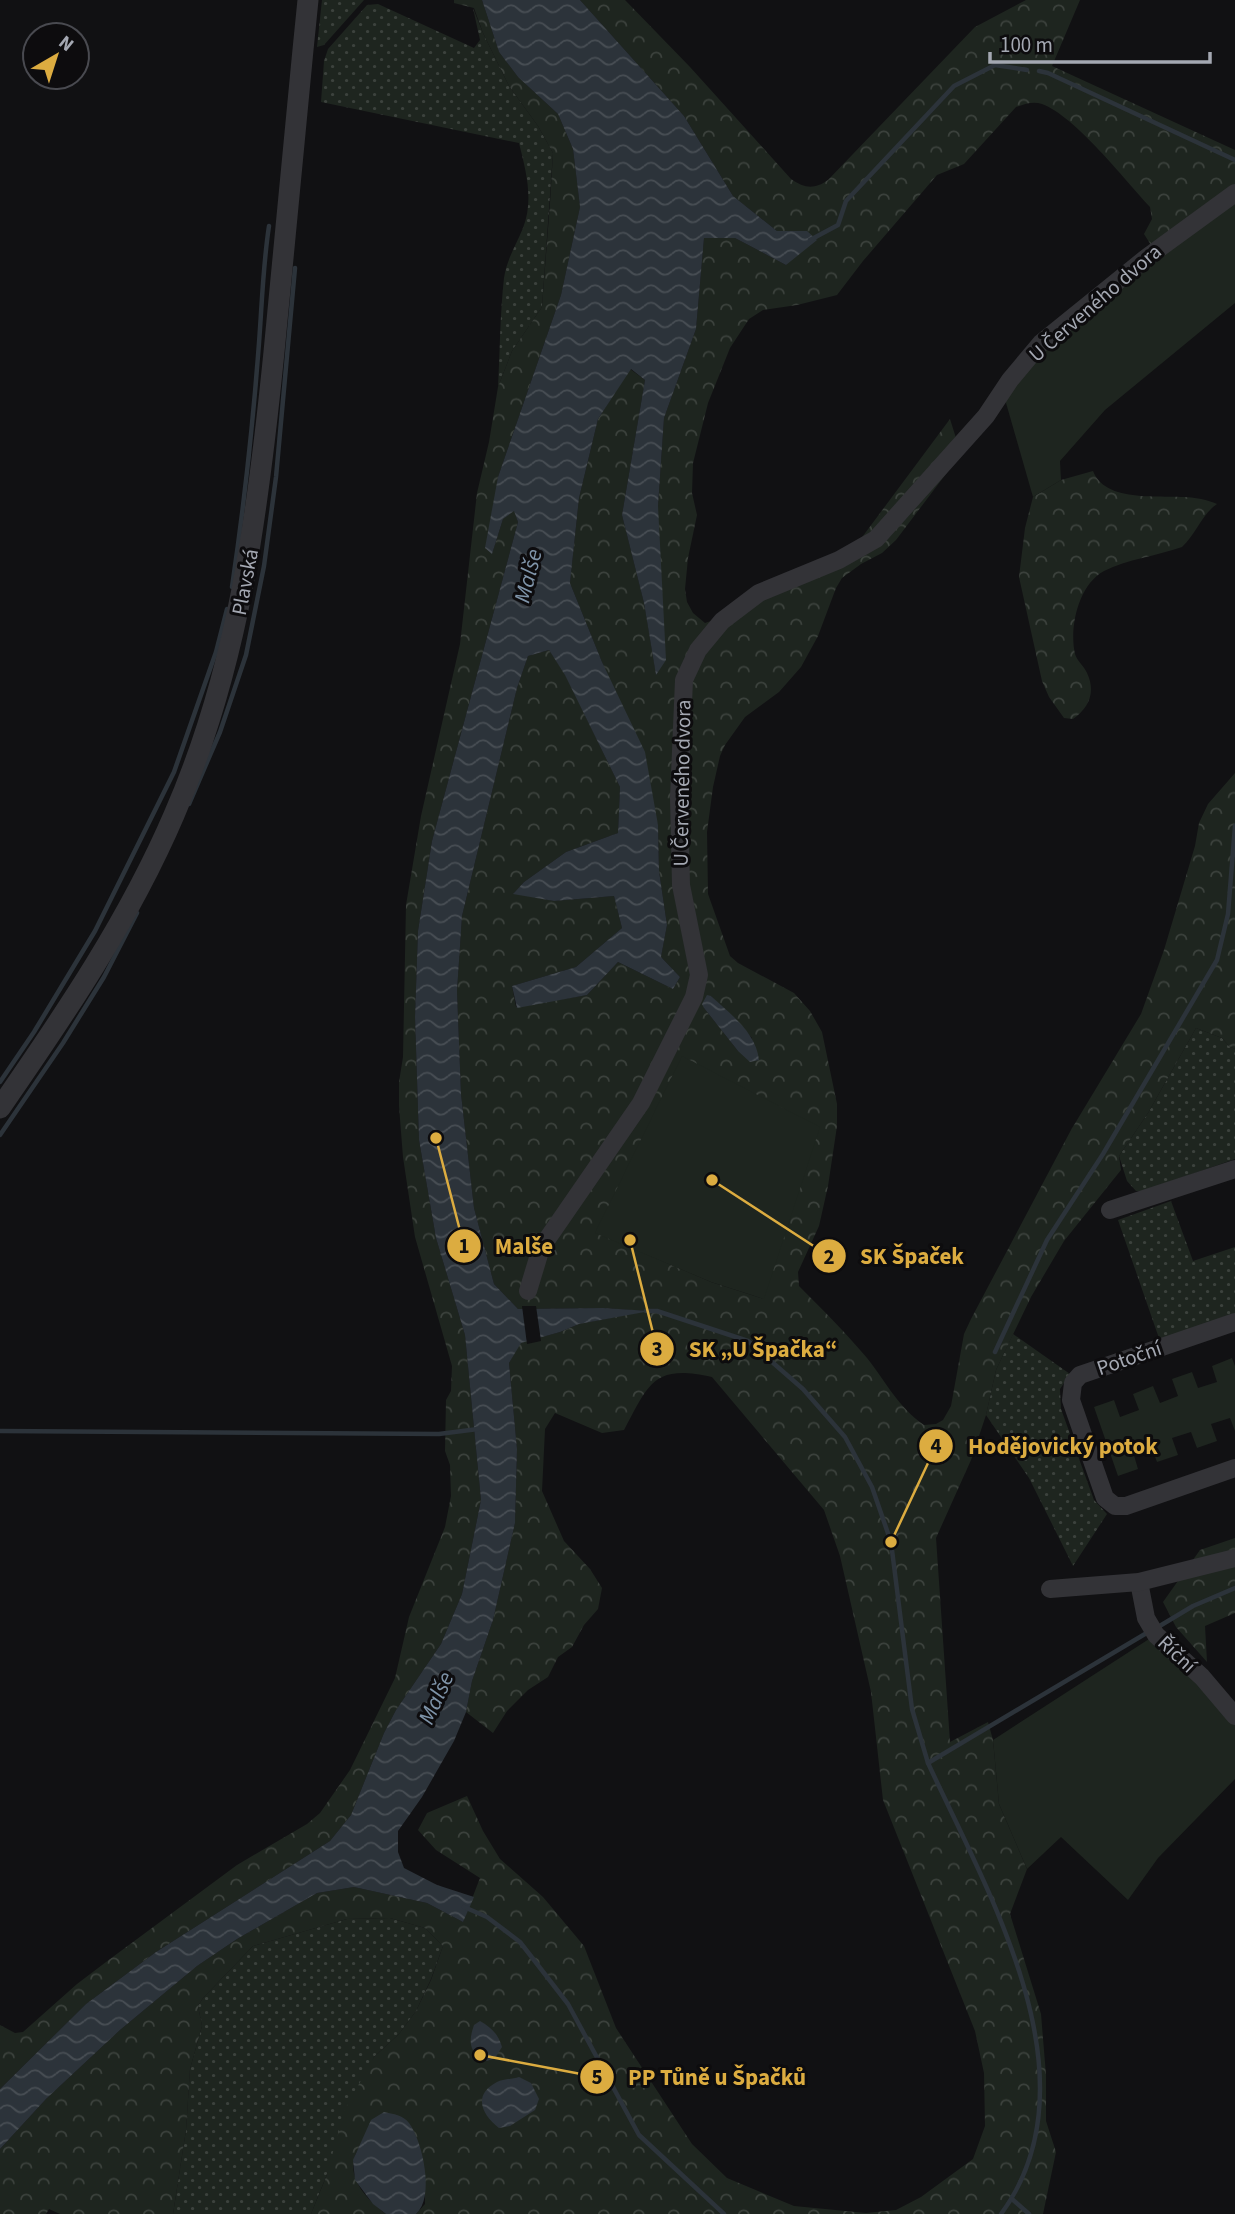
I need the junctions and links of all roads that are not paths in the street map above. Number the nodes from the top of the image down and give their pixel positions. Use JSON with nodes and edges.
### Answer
{"nodes":[{"id":1,"x":308,"y":0,"type":"edge"},
{"id":2,"x":1235,"y":192,"type":"edge"},
{"id":3,"x":0,"y":1108,"type":"edge"},
{"id":4,"x":1235,"y":1169,"type":"edge"},
{"id":5,"x":1110,"y":1210,"type":"dead end"},
{"id":6,"x":528,"y":1292,"type":"dead end"},
{"id":7,"x":1235,"y":1322,"type":"edge"},
{"id":8,"x":1235,"y":1468,"type":"edge"},
{"id":9,"x":1235,"y":1558,"type":"edge"},
{"id":10,"x":1139,"y":1582,"type":"junction"},
{"id":11,"x":1050,"y":1589,"type":"dead end"},
{"id":12,"x":1235,"y":1716,"type":"edge"}],
"edges":[{"from":1,"to":3,"type":"street","name":"Plavská"},
{"from":2,"to":6,"type":"street","name":"U Červeného dvora"},
{"from":4,"to":5,"type":"street"},
{"from":7,"to":8,"type":"street","name":"Potoční"},
{"from":9,"to":10,"type":"street"},
{"from":10,"to":11,"type":"street"},
{"from":10,"to":12,"type":"street","name":"Říční"}]}
